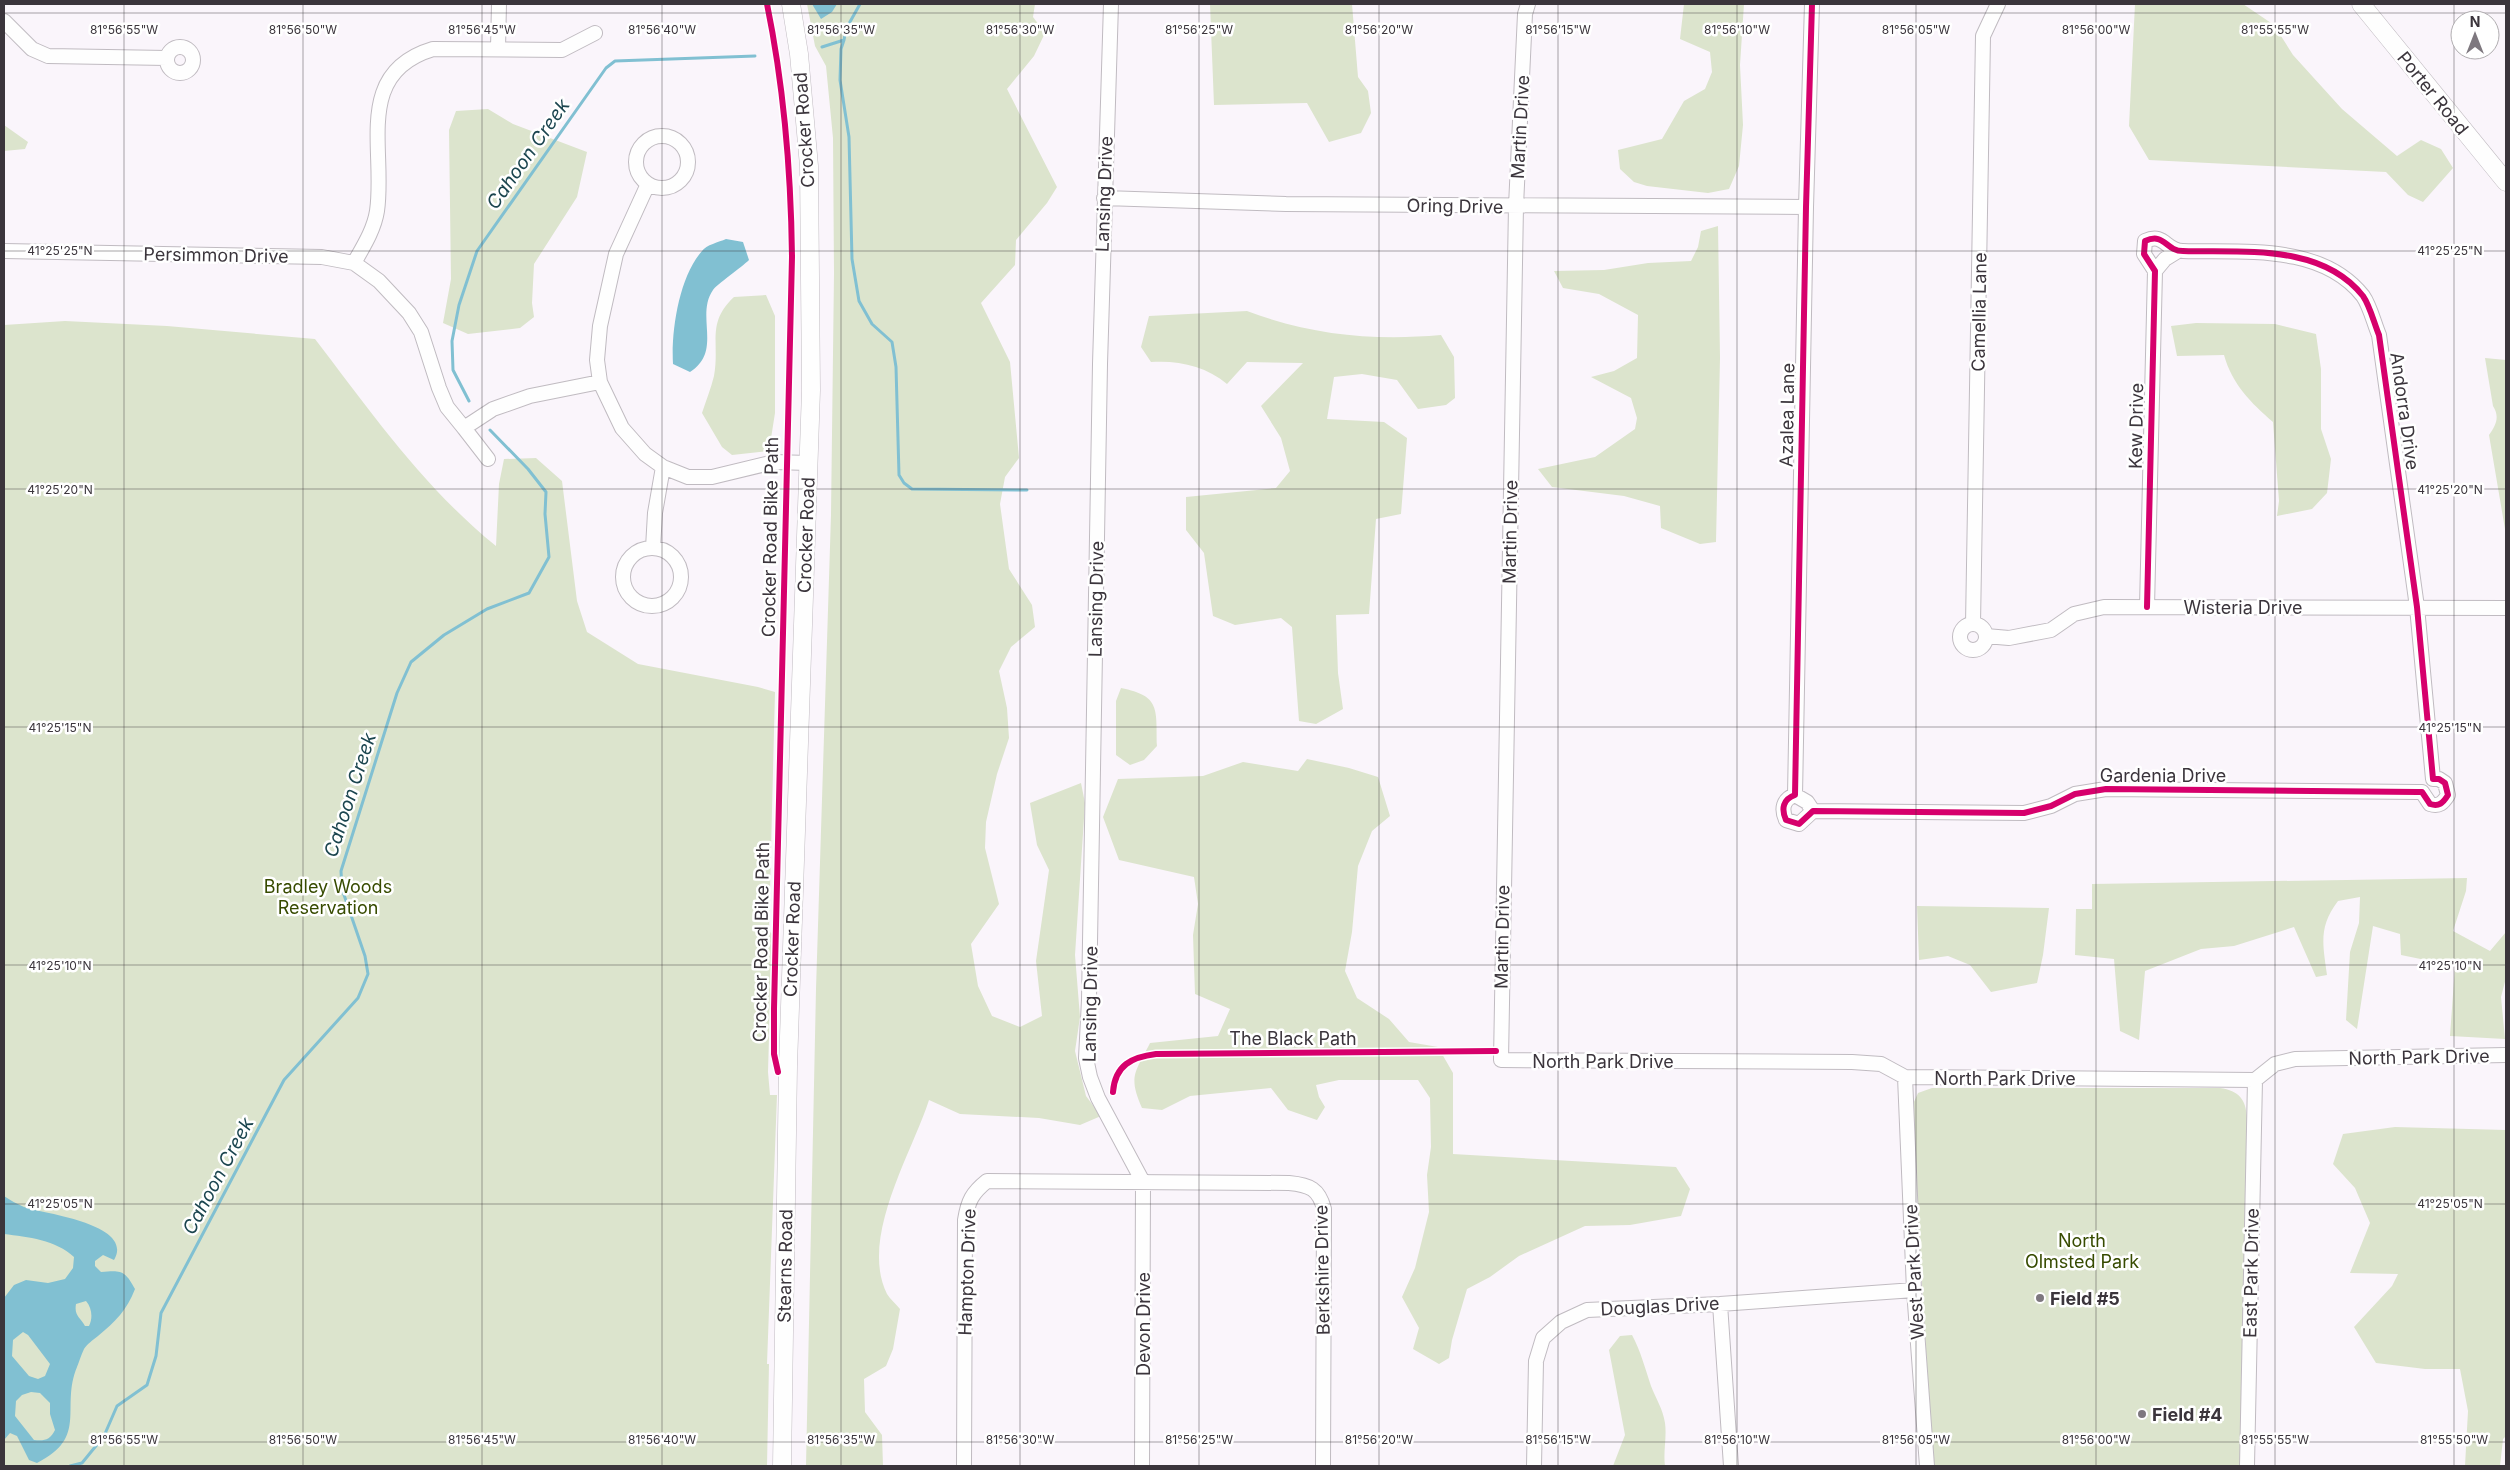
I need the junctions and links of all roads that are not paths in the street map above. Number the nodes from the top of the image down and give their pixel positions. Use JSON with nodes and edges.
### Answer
{"nodes":[{"id":1,"x":499,"y":4,"type":"edge"},
{"id":2,"x":791,"y":4,"type":"edge"},
{"id":3,"x":1111,"y":4,"type":"edge"},
{"id":4,"x":1528,"y":4,"type":"edge"},
{"id":5,"x":1812,"y":4,"type":"edge"},
{"id":6,"x":1998,"y":4,"type":"edge"},
{"id":7,"x":2361,"y":4,"type":"edge"},
{"id":8,"x":4,"y":21,"type":"edge"},
{"id":9,"x":595,"y":32,"type":"dead end"},
{"id":10,"x":498,"y":48,"type":"junction"},
{"id":11,"x":167,"y":58,"type":"dead end"},
{"id":12,"x":2506,"y":182,"type":"edge"},
{"id":13,"x":648,"y":184,"type":"dead end"},
{"id":14,"x":1104,"y":198,"type":"junction"},
{"id":15,"x":1516,"y":206,"type":"junction"},
{"id":16,"x":1806,"y":207,"type":"junction"},
{"id":17,"x":2143,"y":249,"type":"joint"},
{"id":18,"x":4,"y":251,"type":"edge"},
{"id":19,"x":2178,"y":251,"type":"junction"},
{"id":20,"x":354,"y":263,"type":"junction"},
{"id":21,"x":2155,"y":271,"type":"junction"},
{"id":22,"x":600,"y":382,"type":"junction"},
{"id":23,"x":464,"y":428,"type":"junction"},
{"id":24,"x":488,"y":458,"type":"dead end"},
{"id":25,"x":808,"y":463,"type":"junction"},
{"id":26,"x":663,"y":468,"type":"junction"},
{"id":27,"x":653,"y":548,"type":"junction"},
{"id":28,"x":2147,"y":607,"type":"junction"},
{"id":29,"x":2417,"y":607,"type":"junction"},
{"id":30,"x":2506,"y":608,"type":"edge"},
{"id":31,"x":1973,"y":624,"type":"junction"},
{"id":32,"x":1986,"y":636,"type":"junction"},
{"id":33,"x":2433,"y":779,"type":"junction"},
{"id":34,"x":2422,"y":792,"type":"junction"},
{"id":35,"x":1795,"y":795,"type":"junction"},
{"id":36,"x":1813,"y":811,"type":"junction"},
{"id":37,"x":2506,"y":1055,"type":"edge"},
{"id":38,"x":1501,"y":1060,"type":"joint"},
{"id":39,"x":788,"y":1066,"type":"joint"},
{"id":40,"x":1905,"y":1078,"type":"junction"},
{"id":41,"x":2255,"y":1080,"type":"junction"},
{"id":42,"x":1143,"y":1182,"type":"junction"},
{"id":43,"x":1914,"y":1290,"type":"junction"},
{"id":44,"x":1720,"y":1304,"type":"junction"},
{"id":45,"x":782,"y":1466,"type":"edge"},
{"id":46,"x":964,"y":1466,"type":"edge"},
{"id":47,"x":1142,"y":1466,"type":"edge"},
{"id":48,"x":1323,"y":1466,"type":"edge"},
{"id":49,"x":1534,"y":1466,"type":"edge"},
{"id":50,"x":1731,"y":1466,"type":"edge"},
{"id":51,"x":1926,"y":1466,"type":"edge"},
{"id":52,"x":2247,"y":1466,"type":"edge"}],
"edges":[{"from":1,"to":10,"type":"street"},
{"from":2,"to":25,"type":"main road","name":"Crocker Road"},
{"from":3,"to":14,"type":"street","name":"Lansing Drive"},
{"from":4,"to":15,"type":"street","name":"Martin Drive"},
{"from":5,"to":16,"type":"street","name":"Azalea Lane"},
{"from":6,"to":31,"type":"street","name":"Camellia Lane"},
{"from":7,"to":12,"type":"main road","name":"Porter Road"},
{"from":8,"to":11,"type":"street"},
{"from":9,"to":10,"type":"street"},
{"from":10,"to":20,"type":"street"},
{"from":13,"to":22,"type":"street"},
{"from":14,"to":15,"type":"street","name":"Oring Drive"},
{"from":14,"to":42,"type":"street","name":"Lansing Drive"},
{"from":15,"to":16,"type":"street","name":"Oring Drive"},
{"from":15,"to":38,"type":"street","name":"Martin Drive"},
{"from":16,"to":35,"type":"street","name":"Azalea Lane"},
{"from":17,"to":19,"type":"street","name":"Andorra Drive"},
{"from":17,"to":21,"type":"street","name":"Kew Drive"},
{"from":18,"to":20,"type":"street","name":"Persimmon Drive"},
{"from":19,"to":21,"type":"street"},
{"from":19,"to":29,"type":"street","name":"Andorra Drive"},
{"from":20,"to":23,"type":"street","name":"Persimmon Drive"},
{"from":21,"to":28,"type":"street","name":"Kew Drive"},
{"from":22,"to":23,"type":"street"},
{"from":22,"to":26,"type":"street"},
{"from":23,"to":24,"type":"street","name":"Persimmon Drive"},
{"from":25,"to":26,"type":"street"},
{"from":25,"to":39,"type":"main road","name":"Crocker Road"},
{"from":26,"to":27,"type":"street"},
{"from":27,"to":27,"type":"street"},
{"from":28,"to":29,"type":"street","name":"Wisteria Drive"},
{"from":28,"to":32,"type":"street","name":"Wisteria Drive"},
{"from":29,"to":30,"type":"street","name":"Wisteria Drive"},
{"from":29,"to":33,"type":"street","name":"Andorra Drive"},
{"from":31,"to":32,"type":"street"},
{"from":31,"to":32,"type":"street"},
{"from":33,"to":34,"type":"street"},
{"from":33,"to":34,"type":"street"},
{"from":34,"to":36,"type":"street","name":"Gardenia Drive"},
{"from":35,"to":36,"type":"street"},
{"from":35,"to":36,"type":"street","name":"Azalea Lane"},
{"from":37,"to":41,"type":"street","name":"North Park Drive"},
{"from":38,"to":40,"type":"street","name":"North Park Drive"},
{"from":39,"to":45,"type":"main road","name":"Stearns Road"},
{"from":40,"to":41,"type":"street","name":"North Park Drive"},
{"from":40,"to":43,"type":"street","name":"West Park Drive"},
{"from":41,"to":52,"type":"street","name":"East Park Drive"},
{"from":42,"to":46,"type":"street","name":"Hampton Drive"},
{"from":42,"to":47,"type":"street","name":"Devon Drive"},
{"from":42,"to":48,"type":"street","name":"Berkshire Drive"},
{"from":43,"to":44,"type":"street","name":"Douglas Drive"},
{"from":43,"to":51,"type":"street","name":"West Park Drive"},
{"from":44,"to":49,"type":"street","name":"Douglas Drive"},
{"from":44,"to":50,"type":"street"}]}
